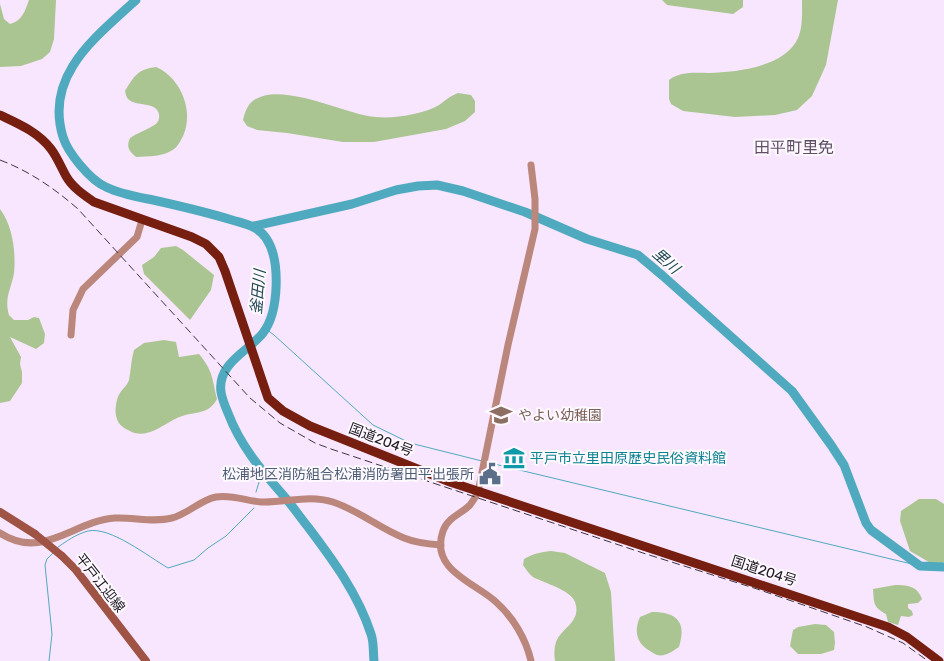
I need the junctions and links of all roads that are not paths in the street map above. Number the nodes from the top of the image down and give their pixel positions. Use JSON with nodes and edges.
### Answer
{"nodes":[{"id":1,"x":0,"y":115,"type":"edge"},
{"id":2,"x":531,"y":165,"type":"dead end"},
{"id":3,"x":142,"y":220,"type":"junction"},
{"id":4,"x":71,"y":335,"type":"dead end"},
{"id":5,"x":478,"y":492,"type":"junction"},
{"id":6,"x":0,"y":512,"type":"edge"},
{"id":7,"x":0,"y":533,"type":"edge"},
{"id":8,"x":441,"y":545,"type":"junction"},
{"id":9,"x":146,"y":661,"type":"edge"},
{"id":10,"x":531,"y":661,"type":"edge"},
{"id":11,"x":939,"y":661,"type":"edge"}],
"edges":[{"from":1,"to":3,"type":"highway","name":"国道204号"},
{"from":2,"to":5,"type":"street"},
{"from":3,"to":4,"type":"street"},
{"from":3,"to":5,"type":"highway","name":"国道204号"},
{"from":5,"to":8,"type":"street"},
{"from":5,"to":11,"type":"highway","name":"国道204号"},
{"from":6,"to":9,"type":"main road","name":"平戸江迎線","bridge":true},
{"from":7,"to":8,"type":"street"},
{"from":8,"to":10,"type":"street"}]}
